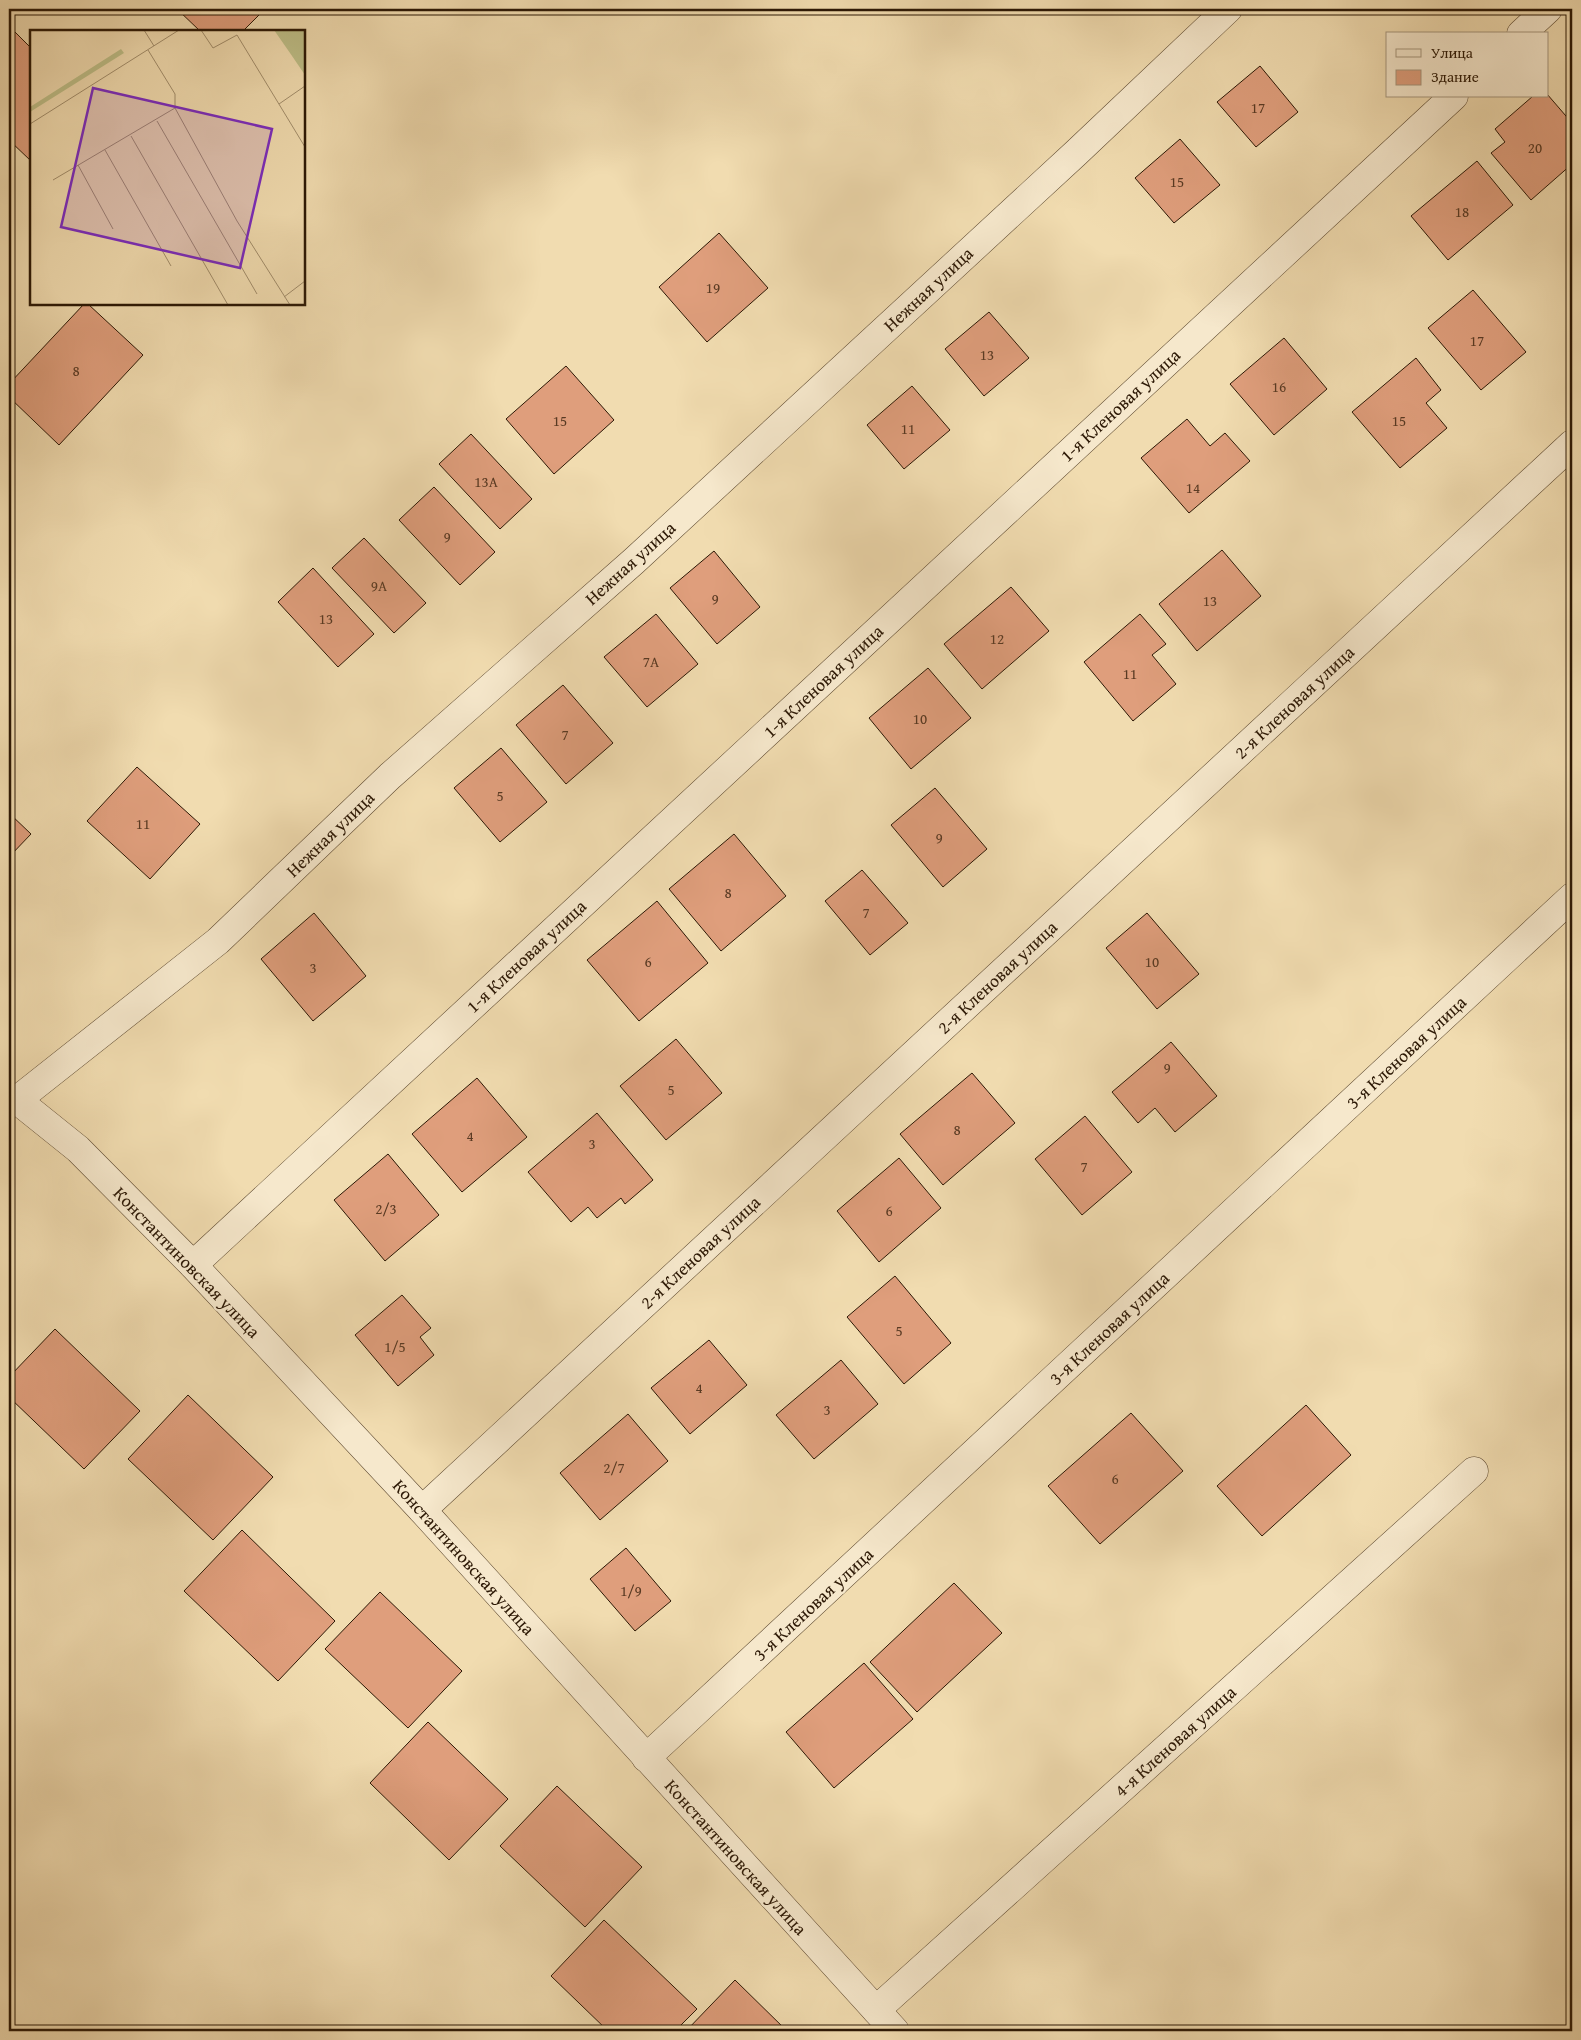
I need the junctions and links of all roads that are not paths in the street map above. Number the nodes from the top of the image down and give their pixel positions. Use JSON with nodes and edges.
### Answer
{"nodes":[{"id":1,"x":1228,"y":9,"type":"edge"},
{"id":2,"x":1548,"y":9,"type":"edge"},
{"id":3,"x":1523,"y":32,"type":"edge"},
{"id":4,"x":1452,"y":98,"type":"edge"},
{"id":5,"x":1572,"y":444,"type":"edge"},
{"id":6,"x":1572,"y":898,"type":"edge"},
{"id":7,"x":13,"y":1099,"type":"edge"},
{"id":8,"x":193,"y":1265,"type":"junction"},
{"id":9,"x":1474,"y":1471,"type":"dead end"},
{"id":10,"x":422,"y":1510,"type":"junction"},
{"id":11,"x":646,"y":1758,"type":"junction"},
{"id":12,"x":876,"y":2010,"type":"junction"},
{"id":13,"x":895,"y":2031,"type":"edge"}],
"edges":[{"from":1,"to":7,"type":"street","name":"Нежная улица"},
{"from":2,"to":3,"type":"street"},
{"from":4,"to":8,"type":"street","name":"1-я Кленовая улица"},
{"from":5,"to":10,"type":"street","name":"2-я Кленовая улица"},
{"from":6,"to":11,"type":"street","name":"3-я Кленовая улица"},
{"from":7,"to":8,"type":"street","name":"Константиновская улица"},
{"from":8,"to":10,"type":"street","name":"Константиновская улица"},
{"from":9,"to":12,"type":"street","name":"4-я Кленовая улица"},
{"from":10,"to":11,"type":"street","name":"Константиновская улица"},
{"from":11,"to":12,"type":"street","name":"Константиновская улица"},
{"from":12,"to":13,"type":"street","name":"Константиновская улица"}]}
